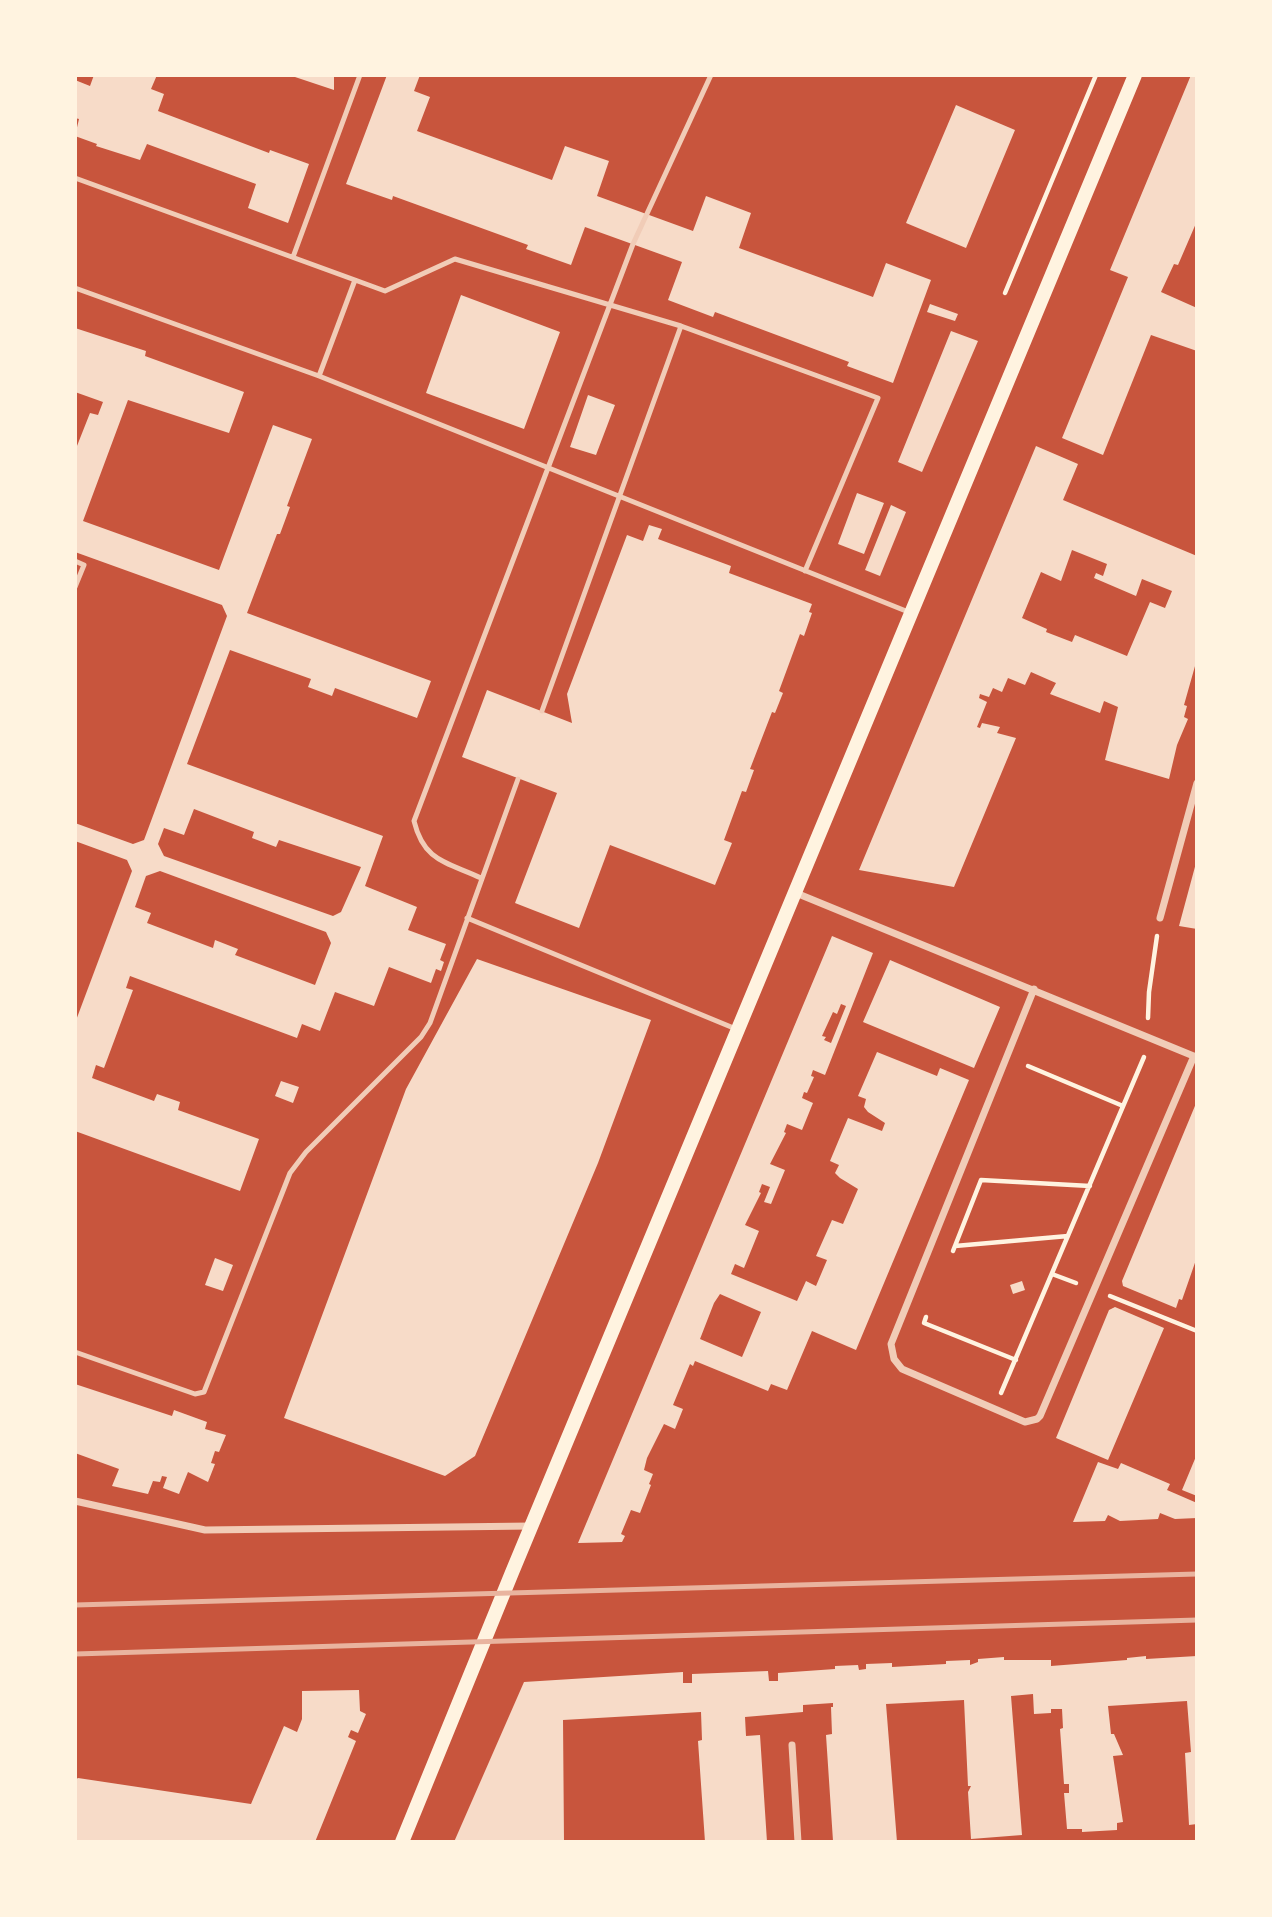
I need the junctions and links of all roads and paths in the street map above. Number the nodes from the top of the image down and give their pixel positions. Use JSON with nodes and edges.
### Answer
{"nodes":[{"id":1,"x":360,"y":75,"type":"edge"},
{"id":2,"x":711,"y":75,"type":"edge"},
{"id":3,"x":1096,"y":75,"type":"edge"},
{"id":4,"x":1135,"y":75,"type":"edge"},
{"id":5,"x":75,"y":178,"type":"edge"},
{"id":6,"x":293,"y":257,"type":"junction"},
{"id":7,"x":355,"y":280,"type":"junction"},
{"id":8,"x":75,"y":288,"type":"edge"},
{"id":9,"x":1005,"y":293,"type":"dead end"},
{"id":10,"x":610,"y":304,"type":"junction"},
{"id":11,"x":681,"y":326,"type":"junction"},
{"id":12,"x":319,"y":376,"type":"junction"},
{"id":13,"x":548,"y":469,"type":"junction"},
{"id":14,"x":619,"y":497,"type":"junction"},
{"id":15,"x":75,"y":561,"type":"edge"},
{"id":16,"x":806,"y":571,"type":"junction"},
{"id":17,"x":75,"y":587,"type":"edge"},
{"id":18,"x":912,"y":613,"type":"junction"},
{"id":19,"x":542,"y":711,"type":"dead end"},
{"id":20,"x":518,"y":779,"type":"dead end"},
{"id":21,"x":1197,"y":783,"type":"edge"},
{"id":22,"x":481,"y":878,"type":"junction"},
{"id":23,"x":796,"y":893,"type":"junction"},
{"id":24,"x":467,"y":918,"type":"junction"},
{"id":25,"x":1160,"y":918,"type":"dead end"},
{"id":26,"x":1158,"y":932,"type":"dead end"},
{"id":27,"x":1034,"y":989,"type":"junction"},
{"id":28,"x":1146,"y":1026,"type":"dead end"},
{"id":29,"x":738,"y":1030,"type":"junction"},
{"id":30,"x":1134,"y":1052,"type":"dead end"},
{"id":31,"x":1196,"y":1056,"type":"edge"},
{"id":32,"x":1028,"y":1066,"type":"dead end"},
{"id":33,"x":1123,"y":1106,"type":"junction"},
{"id":34,"x":981,"y":1180,"type":"dead end"},
{"id":35,"x":1090,"y":1186,"type":"junction"},
{"id":36,"x":1068,"y":1236,"type":"junction"},
{"id":37,"x":955,"y":1246,"type":"dead end"},
{"id":38,"x":1095,"y":1290,"type":"junction"},
{"id":39,"x":923,"y":1322,"type":"dead end"},
{"id":40,"x":1197,"y":1331,"type":"edge"},
{"id":41,"x":75,"y":1352,"type":"edge"},
{"id":42,"x":1016,"y":1360,"type":"junction"},
{"id":43,"x":993,"y":1409,"type":"junction"},
{"id":44,"x":75,"y":1501,"type":"edge"},
{"id":45,"x":531,"y":1526,"type":"junction"},
{"id":46,"x":792,"y":1745,"type":"dead end"},
{"id":47,"x":402,"y":1842,"type":"edge"},
{"id":48,"x":798,"y":1842,"type":"edge"}],
"edges":[{"from":1,"to":6,"type":"lane"},
{"from":2,"to":10,"type":"lane"},
{"from":3,"to":9,"type":"path"},
{"from":4,"to":18,"type":"main road"},
{"from":5,"to":6,"type":"lane"},
{"from":6,"to":7,"type":"lane"},
{"from":7,"to":10,"type":"lane"},
{"from":7,"to":12,"type":"lane"},
{"from":8,"to":12,"type":"lane"},
{"from":10,"to":11,"type":"lane"},
{"from":10,"to":13,"type":"lane"},
{"from":11,"to":14,"type":"lane"},
{"from":11,"to":16,"type":"lane"},
{"from":12,"to":13,"type":"lane"},
{"from":13,"to":14,"type":"lane"},
{"from":13,"to":22,"type":"lane"},
{"from":14,"to":16,"type":"lane"},
{"from":14,"to":19,"type":"lane"},
{"from":15,"to":17,"type":"lane"},
{"from":16,"to":18,"type":"lane"},
{"from":18,"to":23,"type":"main road"},
{"from":20,"to":22,"type":"lane"},
{"from":21,"to":25,"type":"street"},
{"from":22,"to":24,"type":"lane"},
{"from":23,"to":27,"type":"street"},
{"from":23,"to":29,"type":"main road"},
{"from":24,"to":29,"type":"lane"},
{"from":24,"to":41,"type":"lane"},
{"from":26,"to":28,"type":"path"},
{"from":27,"to":31,"type":"street"},
{"from":27,"to":43,"type":"street"},
{"from":29,"to":45,"type":"main road"},
{"from":30,"to":33,"type":"path"},
{"from":31,"to":38,"type":"street"},
{"from":32,"to":33,"type":"path"},
{"from":33,"to":35,"type":"path"},
{"from":34,"to":35,"type":"path"},
{"from":35,"to":36,"type":"path"},
{"from":36,"to":37,"type":"path"},
{"from":36,"to":42,"type":"path"},
{"from":38,"to":40,"type":"path"},
{"from":38,"to":43,"type":"street"},
{"from":39,"to":42,"type":"path"},
{"from":42,"to":43,"type":"path"},
{"from":44,"to":45,"type":"street"},
{"from":45,"to":47,"type":"main road"},
{"from":46,"to":48,"type":"street"}]}
